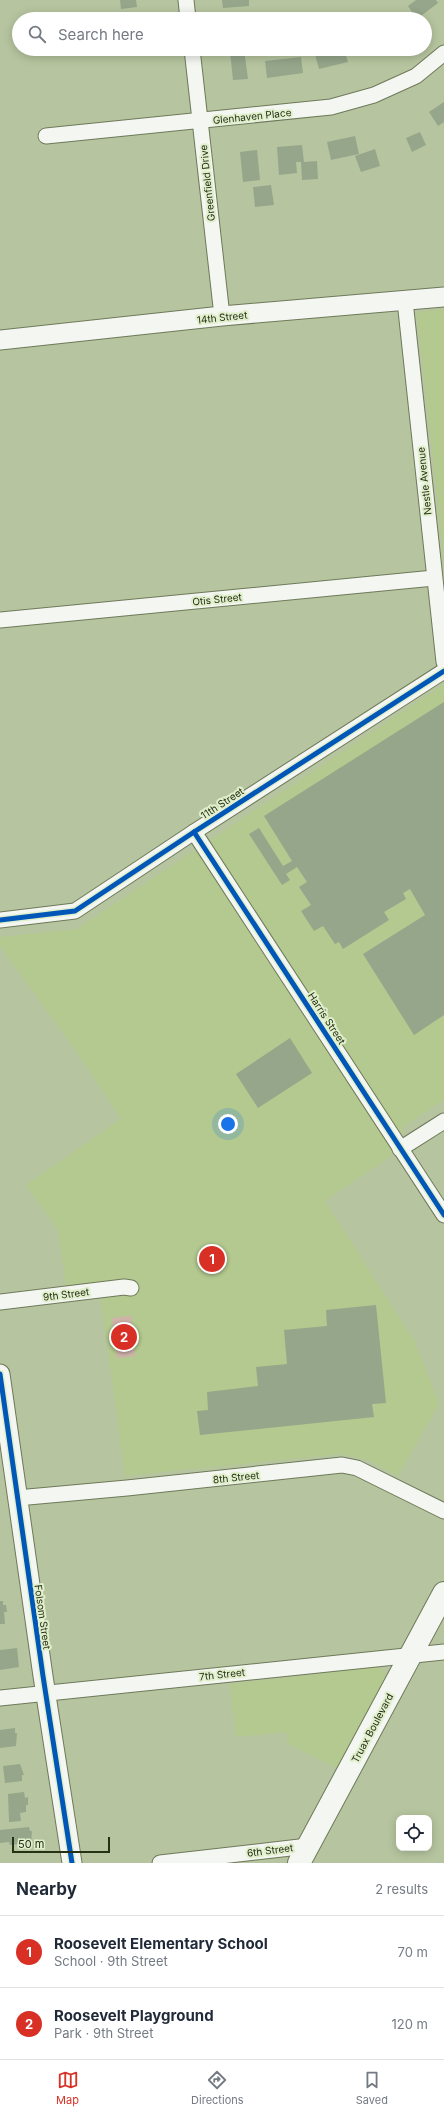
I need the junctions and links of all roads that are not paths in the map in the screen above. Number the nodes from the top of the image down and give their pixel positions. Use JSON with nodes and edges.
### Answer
{"nodes":[{"id":1,"x":186,"y":0,"type":"edge"},
{"id":2,"x":187,"y":12,"type":"edge"},
{"id":3,"x":444,"y":53,"type":"edge"},
{"id":4,"x":193,"y":56,"type":"edge"},
{"id":5,"x":200,"y":122,"type":"junction"},
{"id":6,"x":46,"y":136,"type":"dead end"},
{"id":7,"x":444,"y":297,"type":"edge"},
{"id":8,"x":405,"y":301,"type":"junction"},
{"id":9,"x":222,"y":316,"type":"junction"},
{"id":10,"x":0,"y":340,"type":"edge"},
{"id":11,"x":434,"y":578,"type":"junction"},
{"id":12,"x":0,"y":620,"type":"edge"},
{"id":13,"x":444,"y":662,"type":"edge"},
{"id":14,"x":444,"y":671,"type":"edge"},
{"id":15,"x":194,"y":832,"type":"junction"},
{"id":16,"x":0,"y":920,"type":"edge"},
{"id":17,"x":444,"y":1121,"type":"edge"},
{"id":18,"x":400,"y":1149,"type":"junction"},
{"id":19,"x":444,"y":1215,"type":"edge"},
{"id":20,"x":131,"y":1288,"type":"dead end"},
{"id":21,"x":0,"y":1302,"type":"edge"},
{"id":22,"x":0,"y":1374,"type":"edge"},
{"id":23,"x":17,"y":1498,"type":"junction"},
{"id":24,"x":444,"y":1512,"type":"edge"},
{"id":25,"x":444,"y":1593,"type":"edge"},
{"id":26,"x":444,"y":1652,"type":"edge"},
{"id":27,"x":411,"y":1654,"type":"junction"},
{"id":28,"x":45,"y":1693,"type":"junction"},
{"id":29,"x":0,"y":1698,"type":"edge"},
{"id":30,"x":304,"y":1854,"type":"edge"},
{"id":31,"x":72,"y":1863,"type":"edge"},
{"id":32,"x":160,"y":1863,"type":"edge"}],
"edges":[{"from":1,"to":2,"type":"street"},
{"from":3,"to":5,"type":"street","name":"Glenhaven Place"},
{"from":4,"to":5,"type":"street","name":"Greenfield Drive"},
{"from":5,"to":6,"type":"street","name":"Glenhaven Place"},
{"from":5,"to":9,"type":"street","name":"Greenfield Drive"},
{"from":7,"to":8,"type":"street","name":"14th Street"},
{"from":8,"to":9,"type":"street","name":"14th Street"},
{"from":8,"to":11,"type":"street","name":"Nestle Avenue"},
{"from":9,"to":10,"type":"street","name":"14th Street"},
{"from":11,"to":12,"type":"street","name":"Otis Street"},
{"from":11,"to":13,"type":"street","name":"Nestle Avenue"},
{"from":14,"to":15,"type":"street","name":"11th Street"},
{"from":15,"to":16,"type":"street","name":"11th Street"},
{"from":15,"to":18,"type":"street","name":"Harris Street"},
{"from":17,"to":18,"type":"street"},
{"from":18,"to":19,"type":"street","name":"Harris Street"},
{"from":20,"to":21,"type":"street","name":"9th Street"},
{"from":22,"to":23,"type":"street","name":"Folsom Street"},
{"from":23,"to":24,"type":"street","name":"8th Street"},
{"from":23,"to":28,"type":"street","name":"Folsom Street"},
{"from":25,"to":27,"type":"main road","name":"Truax Boulevard"},
{"from":26,"to":27,"type":"street","name":"7th Street"},
{"from":27,"to":28,"type":"street","name":"7th Street"},
{"from":27,"to":30,"type":"main road","name":"Truax Boulevard"},
{"from":28,"to":29,"type":"street","name":"7th Street"},
{"from":28,"to":31,"type":"street","name":"Folsom Street"},
{"from":30,"to":32,"type":"street","name":"6th Street"}]}
